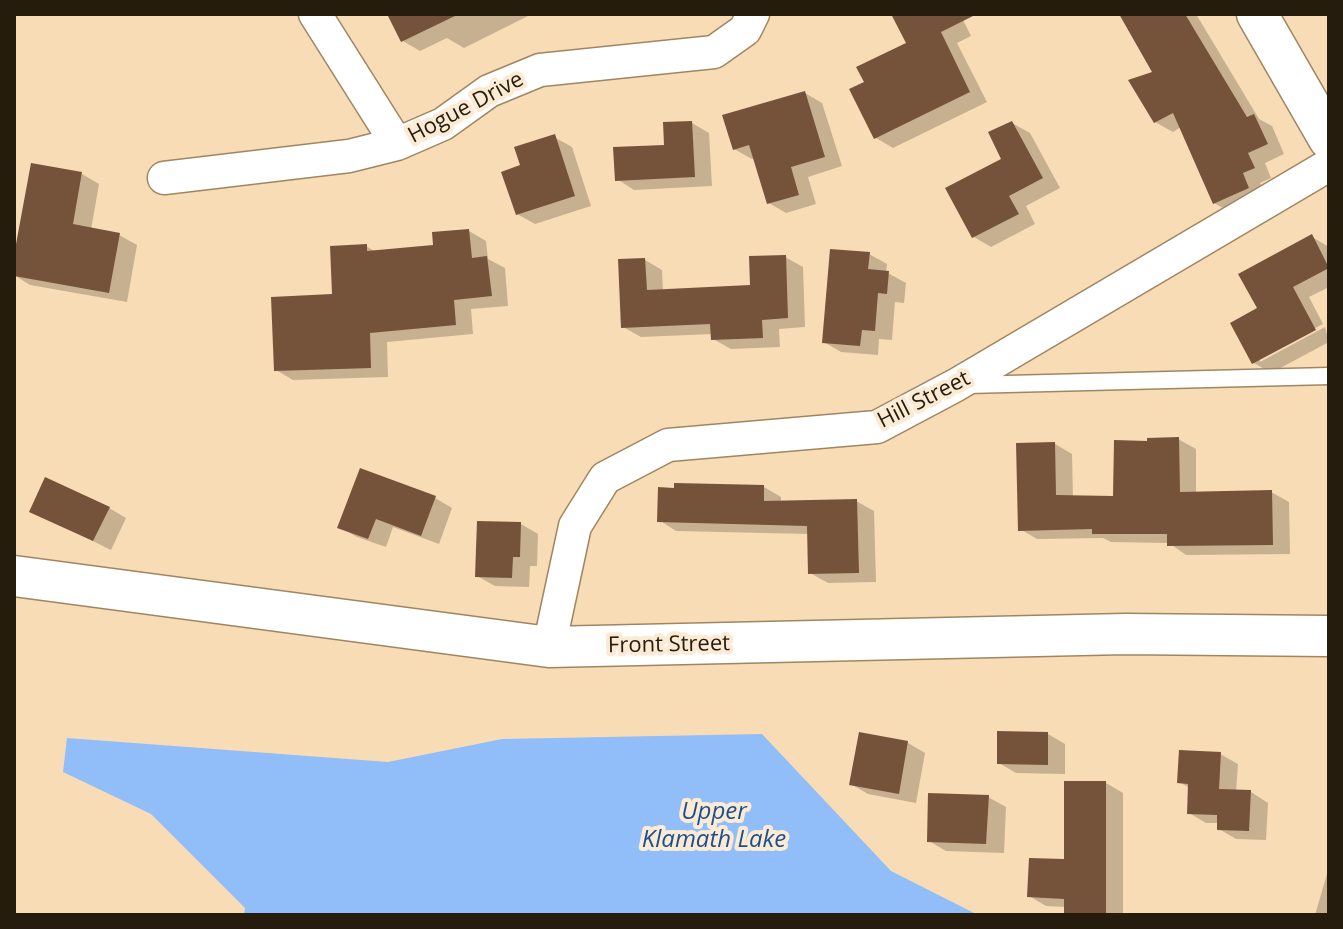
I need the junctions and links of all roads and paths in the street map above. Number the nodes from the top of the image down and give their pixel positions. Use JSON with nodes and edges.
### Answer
{"nodes":[{"id":1,"x":315,"y":14,"type":"edge"},
{"id":2,"x":753,"y":14,"type":"edge"},
{"id":3,"x":1257,"y":14,"type":"edge"},
{"id":4,"x":1329,"y":139,"type":"edge"},
{"id":5,"x":397,"y":144,"type":"junction"},
{"id":6,"x":1329,"y":165,"type":"edge"},
{"id":7,"x":164,"y":178,"type":"dead end"},
{"id":8,"x":1329,"y":376,"type":"edge"},
{"id":9,"x":956,"y":385,"type":"junction"},
{"id":10,"x":14,"y":576,"type":"edge"},
{"id":11,"x":1329,"y":636,"type":"edge"},
{"id":12,"x":549,"y":647,"type":"junction"}],
"edges":[{"from":1,"to":5,"type":"street"},
{"from":2,"to":5,"type":"street","name":"Hogue Drive"},
{"from":3,"to":4,"type":"street"},
{"from":5,"to":7,"type":"street","name":"Hogue Drive"},
{"from":6,"to":9,"type":"street","name":"Hill Street"},
{"from":8,"to":9,"type":"lane"},
{"from":9,"to":12,"type":"street","name":"Hill Street"},
{"from":10,"to":12,"type":"street","name":"Front Street"},
{"from":11,"to":12,"type":"street","name":"Front Street"}]}
